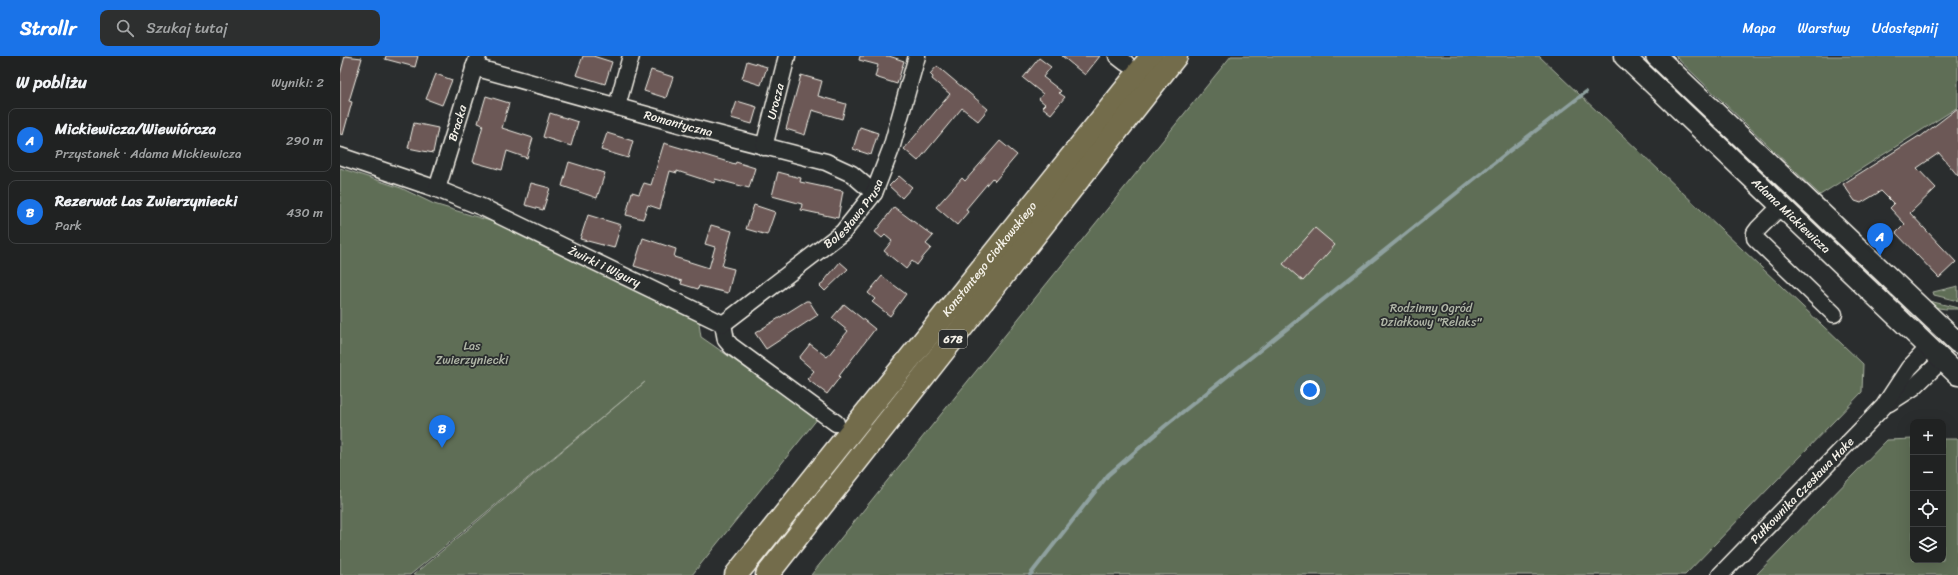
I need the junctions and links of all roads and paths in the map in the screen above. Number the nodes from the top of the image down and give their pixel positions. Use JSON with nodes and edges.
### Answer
{"nodes":[{"id":1,"x":631,"y":56,"type":"edge"},
{"id":2,"x":787,"y":56,"type":"edge"},
{"id":3,"x":917,"y":56,"type":"edge"},
{"id":4,"x":1152,"y":56,"type":"edge"},
{"id":5,"x":1176,"y":56,"type":"edge"},
{"id":6,"x":1624,"y":56,"type":"edge"},
{"id":7,"x":1656,"y":56,"type":"edge"},
{"id":8,"x":476,"y":61,"type":"edge"},
{"id":9,"x":617,"y":106,"type":"junction"},
{"id":10,"x":764,"y":147,"type":"junction"},
{"id":11,"x":340,"y":156,"type":"edge"},
{"id":12,"x":437,"y":189,"type":"junction"},
{"id":13,"x":874,"y":193,"type":"junction"},
{"id":14,"x":1781,"y":206,"type":"junction"},
{"id":15,"x":1910,"y":298,"type":"junction"},
{"id":16,"x":1834,"y":314,"type":"dead end"},
{"id":17,"x":1895,"y":314,"type":"junction"},
{"id":18,"x":723,"y":324,"type":"junction"},
{"id":19,"x":1954,"y":333,"type":"edge"},
{"id":20,"x":1958,"y":348,"type":"edge"},
{"id":21,"x":1936,"y":353,"type":"junction"},
{"id":22,"x":1958,"y":375,"type":"edge"},
{"id":23,"x":836,"y":423,"type":"dead end"},
{"id":24,"x":736,"y":575,"type":"edge"},
{"id":25,"x":767,"y":575,"type":"edge"},
{"id":26,"x":1720,"y":575,"type":"edge"}],
"edges":[{"from":1,"to":9,"type":"street"},
{"from":2,"to":10,"type":"street","name":"Urocza"},
{"from":3,"to":13,"type":"street","name":"Bolesława Prusa"},
{"from":4,"to":24,"type":"main road","name":"Konstantego Ciołkowskiego","number":"678"},
{"from":5,"to":25,"type":"main road","name":"Konstantego Ciołkowskiego","number":"678"},
{"from":6,"to":14,"type":"street","name":"Adama Mickiewicza"},
{"from":7,"to":15,"type":"street","name":"Adama Mickiewicza"},
{"from":8,"to":9,"type":"street","name":"Romantyczna"},
{"from":8,"to":12,"type":"street","name":"Bracka"},
{"from":9,"to":10,"type":"street","name":"Romantyczna"},
{"from":10,"to":13,"type":"street","name":"Romantyczna"},
{"from":11,"to":12,"type":"street","name":"Żwirki i Wigury"},
{"from":12,"to":18,"type":"street","name":"Żwirki i Wigury"},
{"from":13,"to":18,"type":"street","name":"Bolesława Prusa"},
{"from":14,"to":16,"type":"street"},
{"from":14,"to":17,"type":"street","name":"Adama Mickiewicza"},
{"from":15,"to":17,"type":"street"},
{"from":15,"to":19,"type":"street","name":"Adama Mickiewicza"},
{"from":17,"to":21,"type":"street","name":"Adama Mickiewicza"},
{"from":18,"to":23,"type":"street"},
{"from":19,"to":21,"type":"street"},
{"from":20,"to":21,"type":"street"},
{"from":21,"to":22,"type":"street","name":"Adama Mickiewicza"},
{"from":21,"to":26,"type":"street","name":"Pułkownika Czesława Hake"}]}
